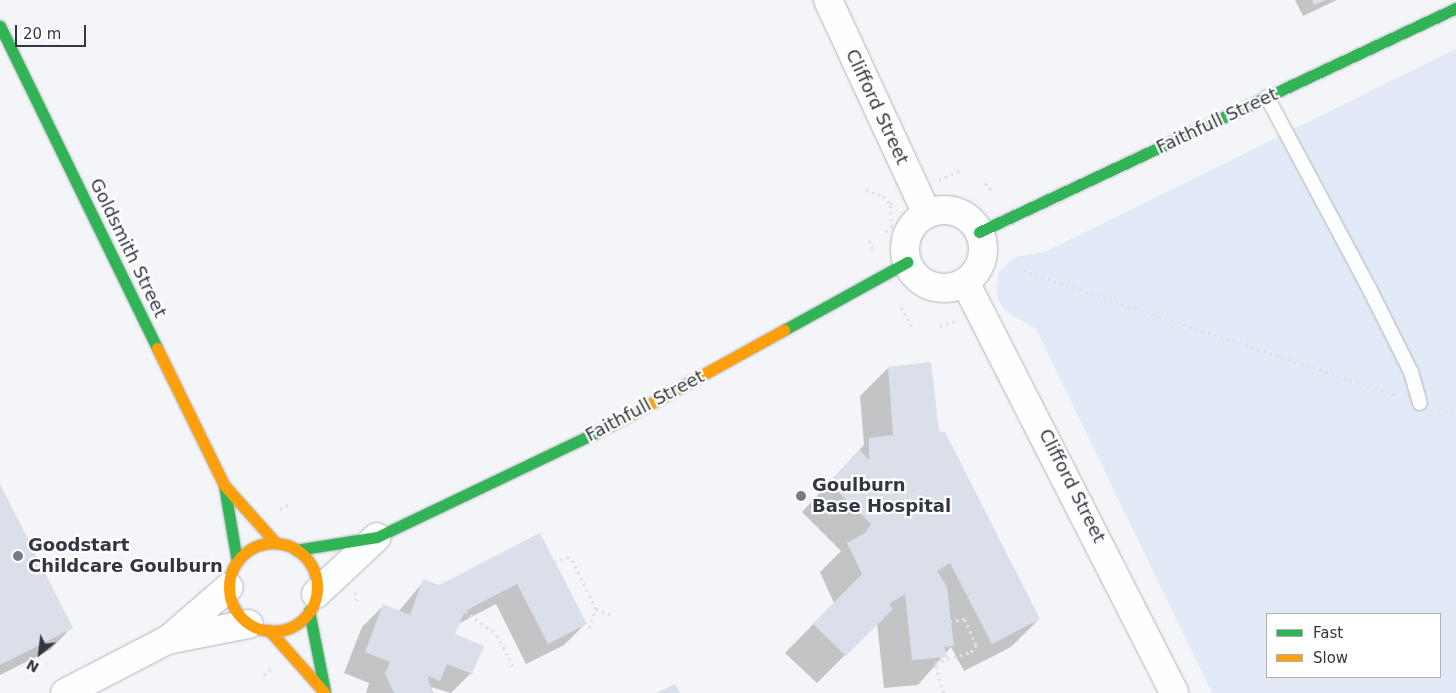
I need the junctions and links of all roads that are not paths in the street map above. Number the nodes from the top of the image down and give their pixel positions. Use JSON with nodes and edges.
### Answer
{"nodes":[{"id":1,"x":828,"y":0,"type":"edge"},
{"id":2,"x":1456,"y":8,"type":"edge"},
{"id":3,"x":0,"y":26,"type":"edge"},
{"id":4,"x":1267,"y":97,"type":"junction"},
{"id":5,"x":927,"y":214,"type":"junction"},
{"id":6,"x":979,"y":232,"type":"junction"},
{"id":7,"x":907,"y":262,"type":"junction"},
{"id":8,"x":965,"y":282,"type":"junction"},
{"id":9,"x":1420,"y":403,"type":"road end"},
{"id":10,"x":224,"y":485,"type":"junction"},
{"id":11,"x":377,"y":537,"type":"junction"},
{"id":12,"x":275,"y":542,"type":"junction"},
{"id":13,"x":296,"y":550,"type":"junction"},
{"id":14,"x":237,"y":561,"type":"junction"},
{"id":15,"x":228,"y":588,"type":"junction"},
{"id":16,"x":313,"y":602,"type":"junction"},
{"id":17,"x":259,"y":627,"type":"junction"},
{"id":18,"x":169,"y":639,"type":"junction"},
{"id":19,"x":64,"y":693,"type":"edge"},
{"id":20,"x":325,"y":693,"type":"edge"},
{"id":21,"x":1174,"y":693,"type":"edge"}],
"edges":[{"from":1,"to":5,"type":"street","name":"Clifford Street"},
{"from":2,"to":4,"type":"street","name":"Faithfull Street"},
{"from":3,"to":10,"type":"street","name":"Goldsmith Street"},
{"from":4,"to":6,"type":"street","name":"Faithfull Street"},
{"from":4,"to":9,"type":"lane"},
{"from":5,"to":6,"type":"street"},
{"from":5,"to":7,"type":"street"},
{"from":6,"to":8,"type":"street"},
{"from":7,"to":8,"type":"street"},
{"from":7,"to":11,"type":"street","name":"Faithfull Street"},
{"from":8,"to":21,"type":"street","name":"Clifford Street"},
{"from":10,"to":12,"type":"street","name":"Goldsmith Street"},
{"from":10,"to":14,"type":"street","name":"Goldsmith Street"},
{"from":11,"to":13,"type":"street","name":"Faithfull Street"},
{"from":11,"to":16,"type":"street","name":"Faithfull Street"},
{"from":12,"to":13,"type":"street"},
{"from":12,"to":14,"type":"street"},
{"from":13,"to":16,"type":"street"},
{"from":14,"to":15,"type":"street"},
{"from":15,"to":17,"type":"street"},
{"from":15,"to":18,"type":"street"},
{"from":16,"to":17,"type":"street"},
{"from":16,"to":20,"type":"street"},
{"from":17,"to":18,"type":"street"},
{"from":17,"to":20,"type":"street"},
{"from":18,"to":19,"type":"street"}]}
